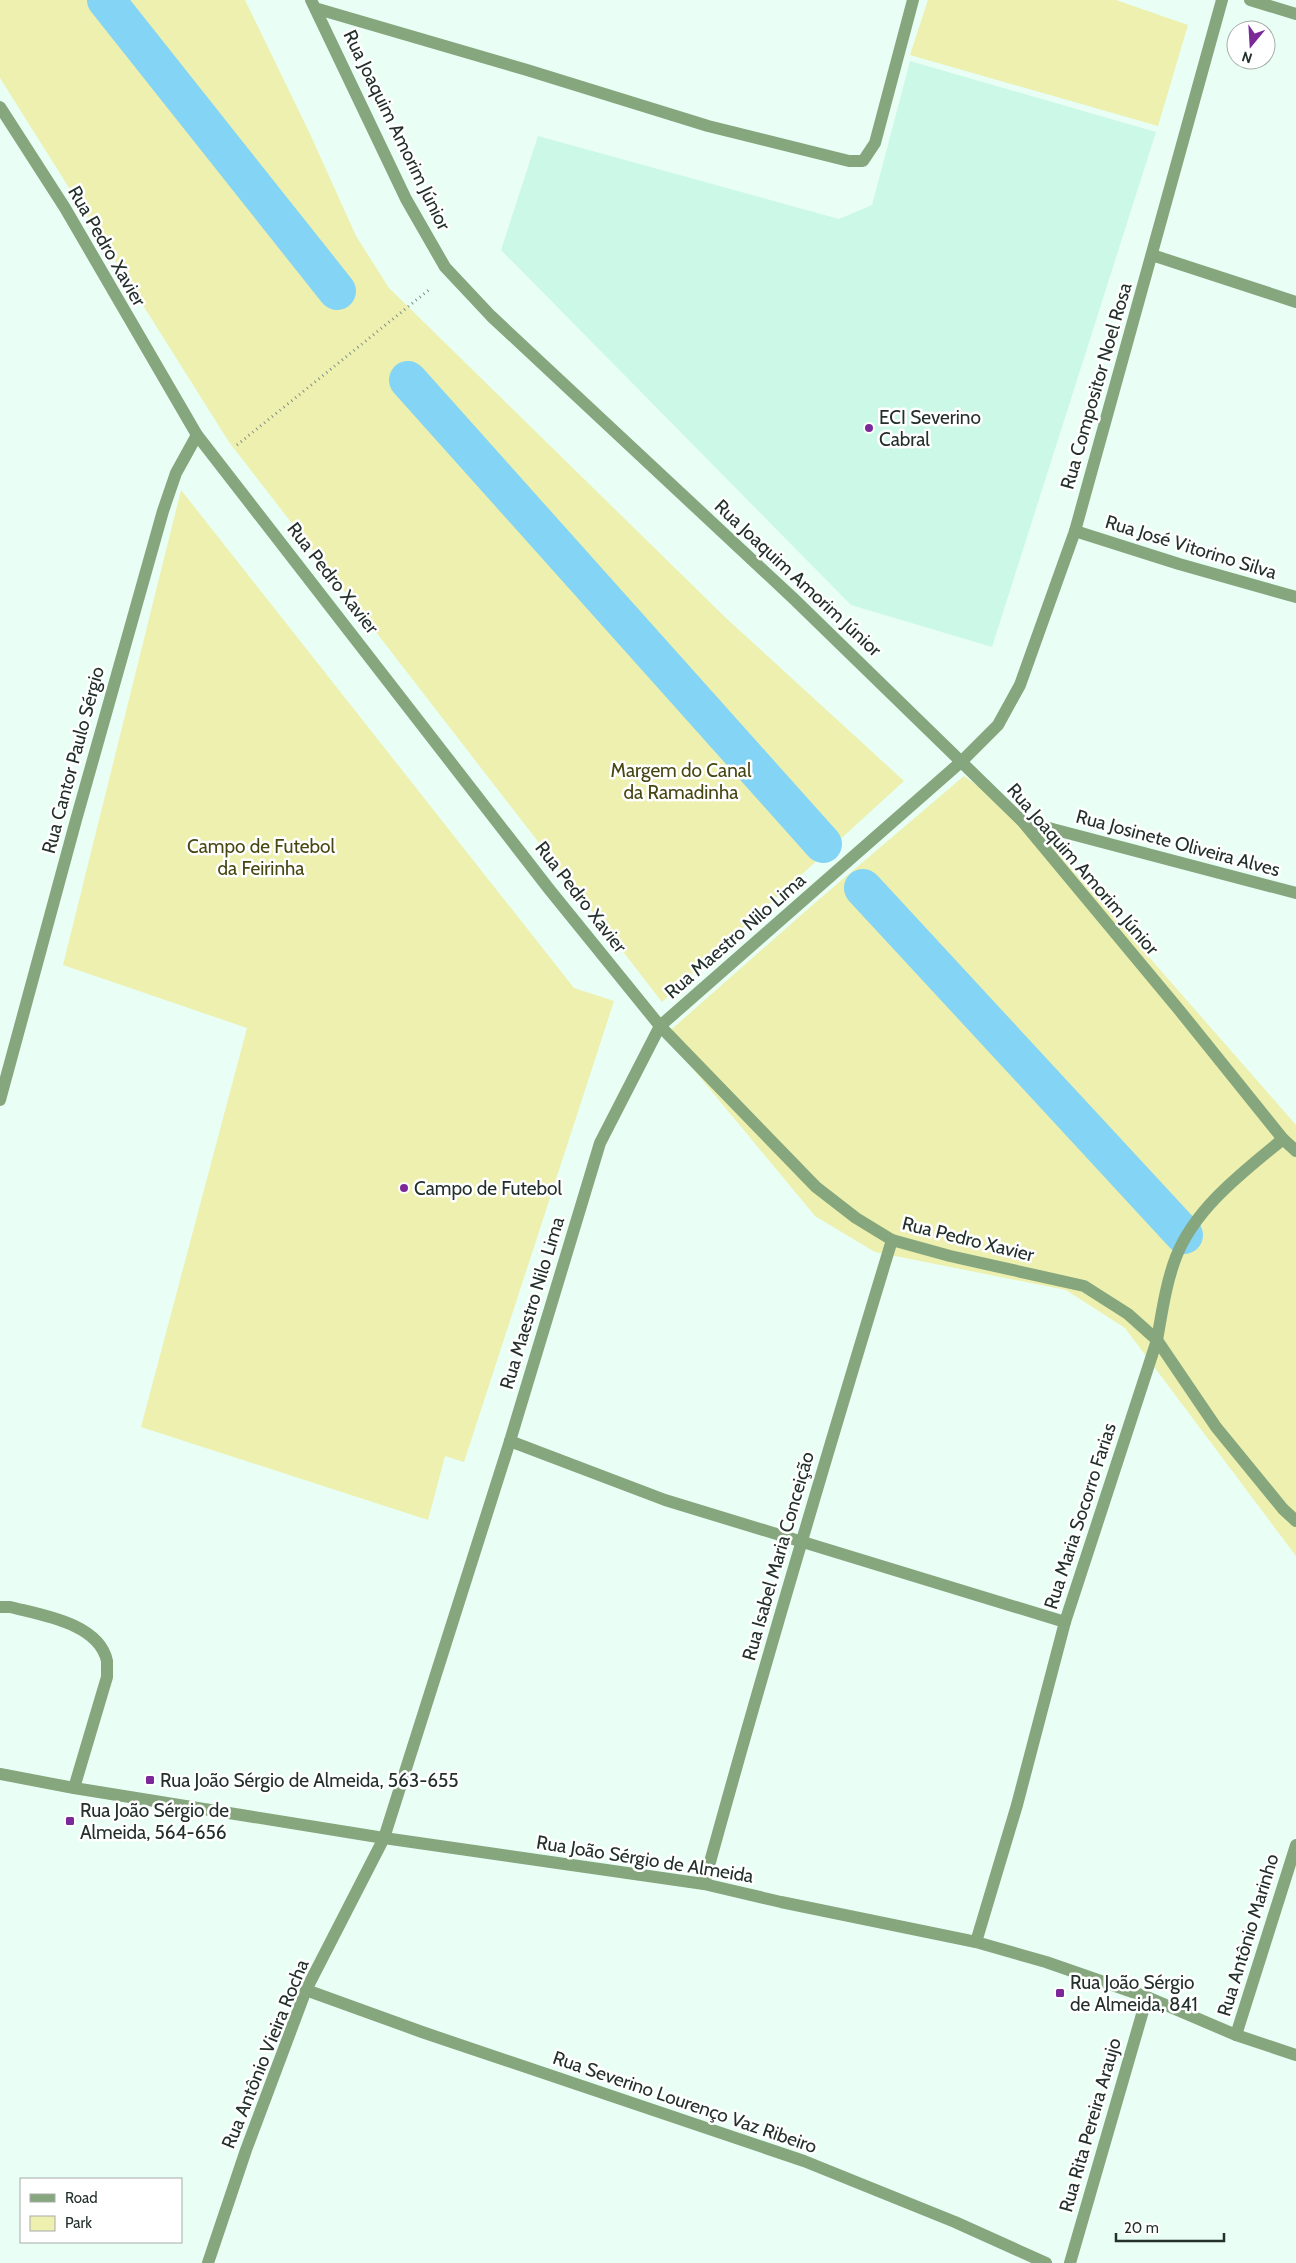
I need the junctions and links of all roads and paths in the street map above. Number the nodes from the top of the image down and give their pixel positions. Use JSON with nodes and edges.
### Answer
{"nodes":[{"id":1,"x":913,"y":0,"type":"edge"},
{"id":2,"x":1222,"y":0,"type":"edge"},
{"id":3,"x":1250,"y":0,"type":"edge"},
{"id":4,"x":314,"y":5,"type":"edge"},
{"id":5,"x":1296,"y":14,"type":"edge"},
{"id":6,"x":0,"y":107,"type":"edge"},
{"id":7,"x":1152,"y":256,"type":"junction"},
{"id":8,"x":450,"y":272,"type":"junction"},
{"id":9,"x":1296,"y":302,"type":"edge"},
{"id":10,"x":197,"y":435,"type":"junction"},
{"id":11,"x":217,"y":462,"type":"junction"},
{"id":12,"x":1075,"y":531,"type":"junction"},
{"id":13,"x":1296,"y":597,"type":"edge"},
{"id":14,"x":962,"y":761,"type":"junction"},
{"id":15,"x":1022,"y":821,"type":"junction"},
{"id":16,"x":1296,"y":893,"type":"edge"},
{"id":17,"x":660,"y":1026,"type":"junction"},
{"id":18,"x":4,"y":1071,"type":"edge"},
{"id":19,"x":0,"y":1100,"type":"edge"},
{"id":20,"x":1283,"y":1139,"type":"junction"},
{"id":21,"x":1296,"y":1151,"type":"edge"},
{"id":22,"x":892,"y":1240,"type":"junction"},
{"id":23,"x":1158,"y":1340,"type":"junction"},
{"id":24,"x":510,"y":1441,"type":"junction"},
{"id":25,"x":1296,"y":1521,"type":"edge"},
{"id":26,"x":802,"y":1541,"type":"junction"},
{"id":27,"x":0,"y":1607,"type":"edge"},
{"id":28,"x":1065,"y":1622,"type":"junction"},
{"id":29,"x":0,"y":1774,"type":"edge"},
{"id":30,"x":74,"y":1788,"type":"junction"},
{"id":31,"x":384,"y":1838,"type":"junction"},
{"id":32,"x":1296,"y":1845,"type":"edge"},
{"id":33,"x":704,"y":1884,"type":"junction"},
{"id":34,"x":976,"y":1942,"type":"junction"},
{"id":35,"x":306,"y":1990,"type":"junction"},
{"id":36,"x":1147,"y":1997,"type":"junction"},
{"id":37,"x":1236,"y":2035,"type":"junction"},
{"id":38,"x":1296,"y":2056,"type":"edge"},
{"id":39,"x":208,"y":2263,"type":"edge"},
{"id":40,"x":1046,"y":2263,"type":"edge"},
{"id":41,"x":1070,"y":2263,"type":"edge"}],
"edges":[{"from":1,"to":4,"type":"street","name":"Rua Joaquim Amorim Júnior"},
{"from":2,"to":7,"type":"street","name":"Rua Compositor Noel Rosa"},
{"from":3,"to":5,"type":"street"},
{"from":4,"to":8,"type":"street","name":"Rua Joaquim Amorim Júnior"},
{"from":6,"to":10,"type":"street","name":"Rua Pedro Xavier"},
{"from":7,"to":9,"type":"street"},
{"from":7,"to":12,"type":"street","name":"Rua Compositor Noel Rosa"},
{"from":8,"to":11,"type":"path"},
{"from":8,"to":14,"type":"street","name":"Rua Joaquim Amorim Júnior"},
{"from":10,"to":11,"type":"street","name":"Rua Pedro Xavier"},
{"from":10,"to":18,"type":"street","name":"Rua Cantor Paulo Sérgio"},
{"from":11,"to":17,"type":"street","name":"Rua Pedro Xavier"},
{"from":12,"to":13,"type":"street","name":"Rua José Vitorino Silva"},
{"from":12,"to":14,"type":"street","name":"Rua Compositor Noel Rosa"},
{"from":14,"to":15,"type":"street","name":"Rua Joaquim Amorim Júnior"},
{"from":14,"to":17,"type":"street","name":"Rua Maestro Nilo Lima"},
{"from":15,"to":16,"type":"street","name":"Rua Josinete Oliveira Alves"},
{"from":15,"to":20,"type":"street","name":"Rua Joaquim Amorim Júnior"},
{"from":17,"to":22,"type":"street","name":"Rua Pedro Xavier"},
{"from":17,"to":24,"type":"street","name":"Rua Maestro Nilo Lima"},
{"from":18,"to":19,"type":"street","name":"Rua Cantor Paulo Sérgio"},
{"from":20,"to":21,"type":"street","name":"Rua Joaquim Amorim Júnior"},
{"from":20,"to":23,"type":"street","name":"Rua Maria Socorro Farias"},
{"from":22,"to":23,"type":"street","name":"Rua Pedro Xavier"},
{"from":22,"to":26,"type":"street","name":"Rua Isabel Maria Conceição"},
{"from":23,"to":25,"type":"street","name":"Rua Pedro Xavier"},
{"from":23,"to":28,"type":"street","name":"Rua Maria Socorro Farias"},
{"from":24,"to":26,"type":"street"},
{"from":24,"to":31,"type":"street","name":"Rua Maestro Nilo Lima"},
{"from":26,"to":28,"type":"street"},
{"from":26,"to":33,"type":"street","name":"Rua Isabel Maria Conceição"},
{"from":27,"to":30,"type":"street"},
{"from":28,"to":34,"type":"street","name":"Rua Maria Socorro Farias"},
{"from":29,"to":30,"type":"street","name":"Rua João Sérgio de Almeida"},
{"from":30,"to":31,"type":"street","name":"Rua João Sérgio de Almeida"},
{"from":31,"to":33,"type":"street","name":"Rua João Sérgio de Almeida"},
{"from":31,"to":35,"type":"street","name":"Rua Antônio Vieira Rocha"},
{"from":32,"to":37,"type":"street","name":"Rua Antônio Marinho"},
{"from":33,"to":34,"type":"street","name":"Rua João Sérgio de Almeida"},
{"from":34,"to":36,"type":"street","name":"Rua João Sérgio de Almeida"},
{"from":35,"to":39,"type":"street","name":"Rua Antônio Vieira Rocha"},
{"from":35,"to":40,"type":"street","name":"Rua Severino Lourenço Vaz Ribeiro"},
{"from":36,"to":37,"type":"street","name":"Rua João Sérgio de Almeida"},
{"from":36,"to":41,"type":"street","name":"Rua Rita Pereira Araujo"},
{"from":37,"to":38,"type":"street","name":"Rua João Sérgio de Almeida"}]}
